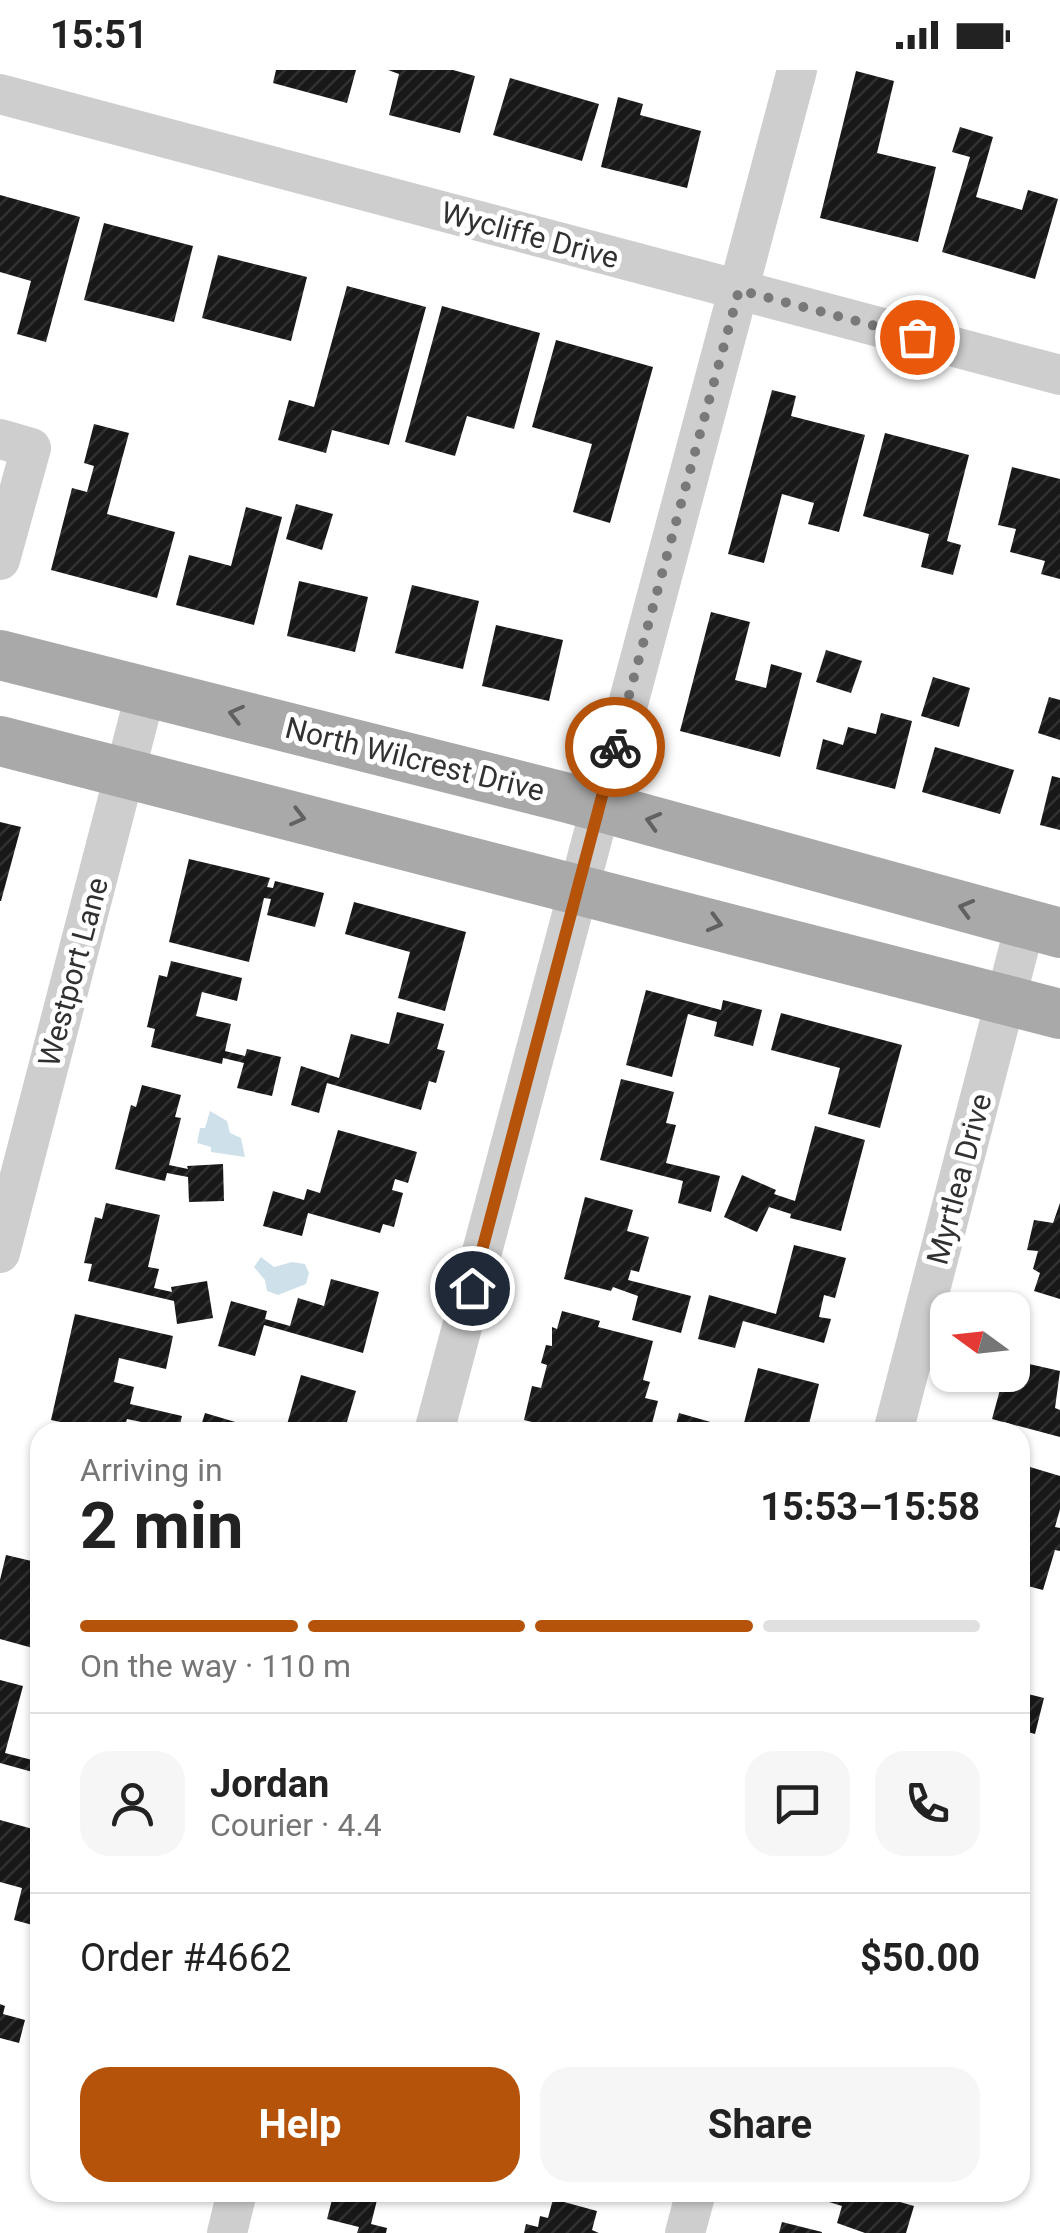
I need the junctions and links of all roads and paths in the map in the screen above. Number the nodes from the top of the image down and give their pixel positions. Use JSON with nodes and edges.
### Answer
{"nodes":[{"id":1,"x":796,"y":70,"type":"edge"},
{"id":2,"x":0,"y":94,"type":"edge"},
{"id":3,"x":739,"y":290,"type":"junction"},
{"id":4,"x":1060,"y":375,"type":"edge"},
{"id":5,"x":0,"y":440,"type":"edge"},
{"id":6,"x":0,"y":560,"type":"edge"},
{"id":7,"x":0,"y":655,"type":"edge"},
{"id":8,"x":146,"y":691,"type":"junction"},
{"id":9,"x":0,"y":742,"type":"edge"},
{"id":10,"x":124,"y":773,"type":"junction"},
{"id":11,"x":599,"y":806,"type":"junction"},
{"id":12,"x":577,"y":887,"type":"junction"},
{"id":13,"x":1042,"y":929,"type":"edge"},
{"id":14,"x":1006,"y":999,"type":"junction"},
{"id":15,"x":1060,"y":1014,"type":"edge"},
{"id":16,"x":0,"y":1252,"type":"edge"},
{"id":17,"x":437,"y":1422,"type":"edge"},
{"id":18,"x":896,"y":1422,"type":"edge"},
{"id":19,"x":234,"y":2202,"type":"edge"},
{"id":20,"x":694,"y":2202,"type":"edge"},
{"id":21,"x":226,"y":2233,"type":"edge"},
{"id":22,"x":686,"y":2233,"type":"edge"}],
"edges":[{"from":1,"to":3,"type":"street"},
{"from":2,"to":3,"type":"street","name":"Wycliffe Drive"},
{"from":3,"to":4,"type":"street","name":"Wycliffe Drive"},
{"from":3,"to":11,"type":"street"},
{"from":5,"to":6,"type":"street"},
{"from":7,"to":8,"type":"main road","name":"North Wilcrest Drive"},
{"from":8,"to":10,"type":"street","name":"Westport Lane"},
{"from":11,"to":8,"type":"main road","name":"North Wilcrest Drive","one_way":true},
{"from":9,"to":10,"type":"main road"},
{"from":10,"to":12,"type":"main road","one_way":true},
{"from":10,"to":16,"type":"street","name":"Westport Lane"},
{"from":11,"to":12,"type":"street"},
{"from":13,"to":11,"type":"main road","name":"North Wilcrest Drive","one_way":true},
{"from":12,"to":14,"type":"main road","one_way":true},
{"from":12,"to":17,"type":"street"},
{"from":13,"to":14,"type":"street","name":"Myrtlea Drive"},
{"from":14,"to":15,"type":"main road"},
{"from":14,"to":18,"type":"street","name":"Myrtlea Drive"},
{"from":19,"to":21,"type":"street"},
{"from":20,"to":22,"type":"street"}]}
